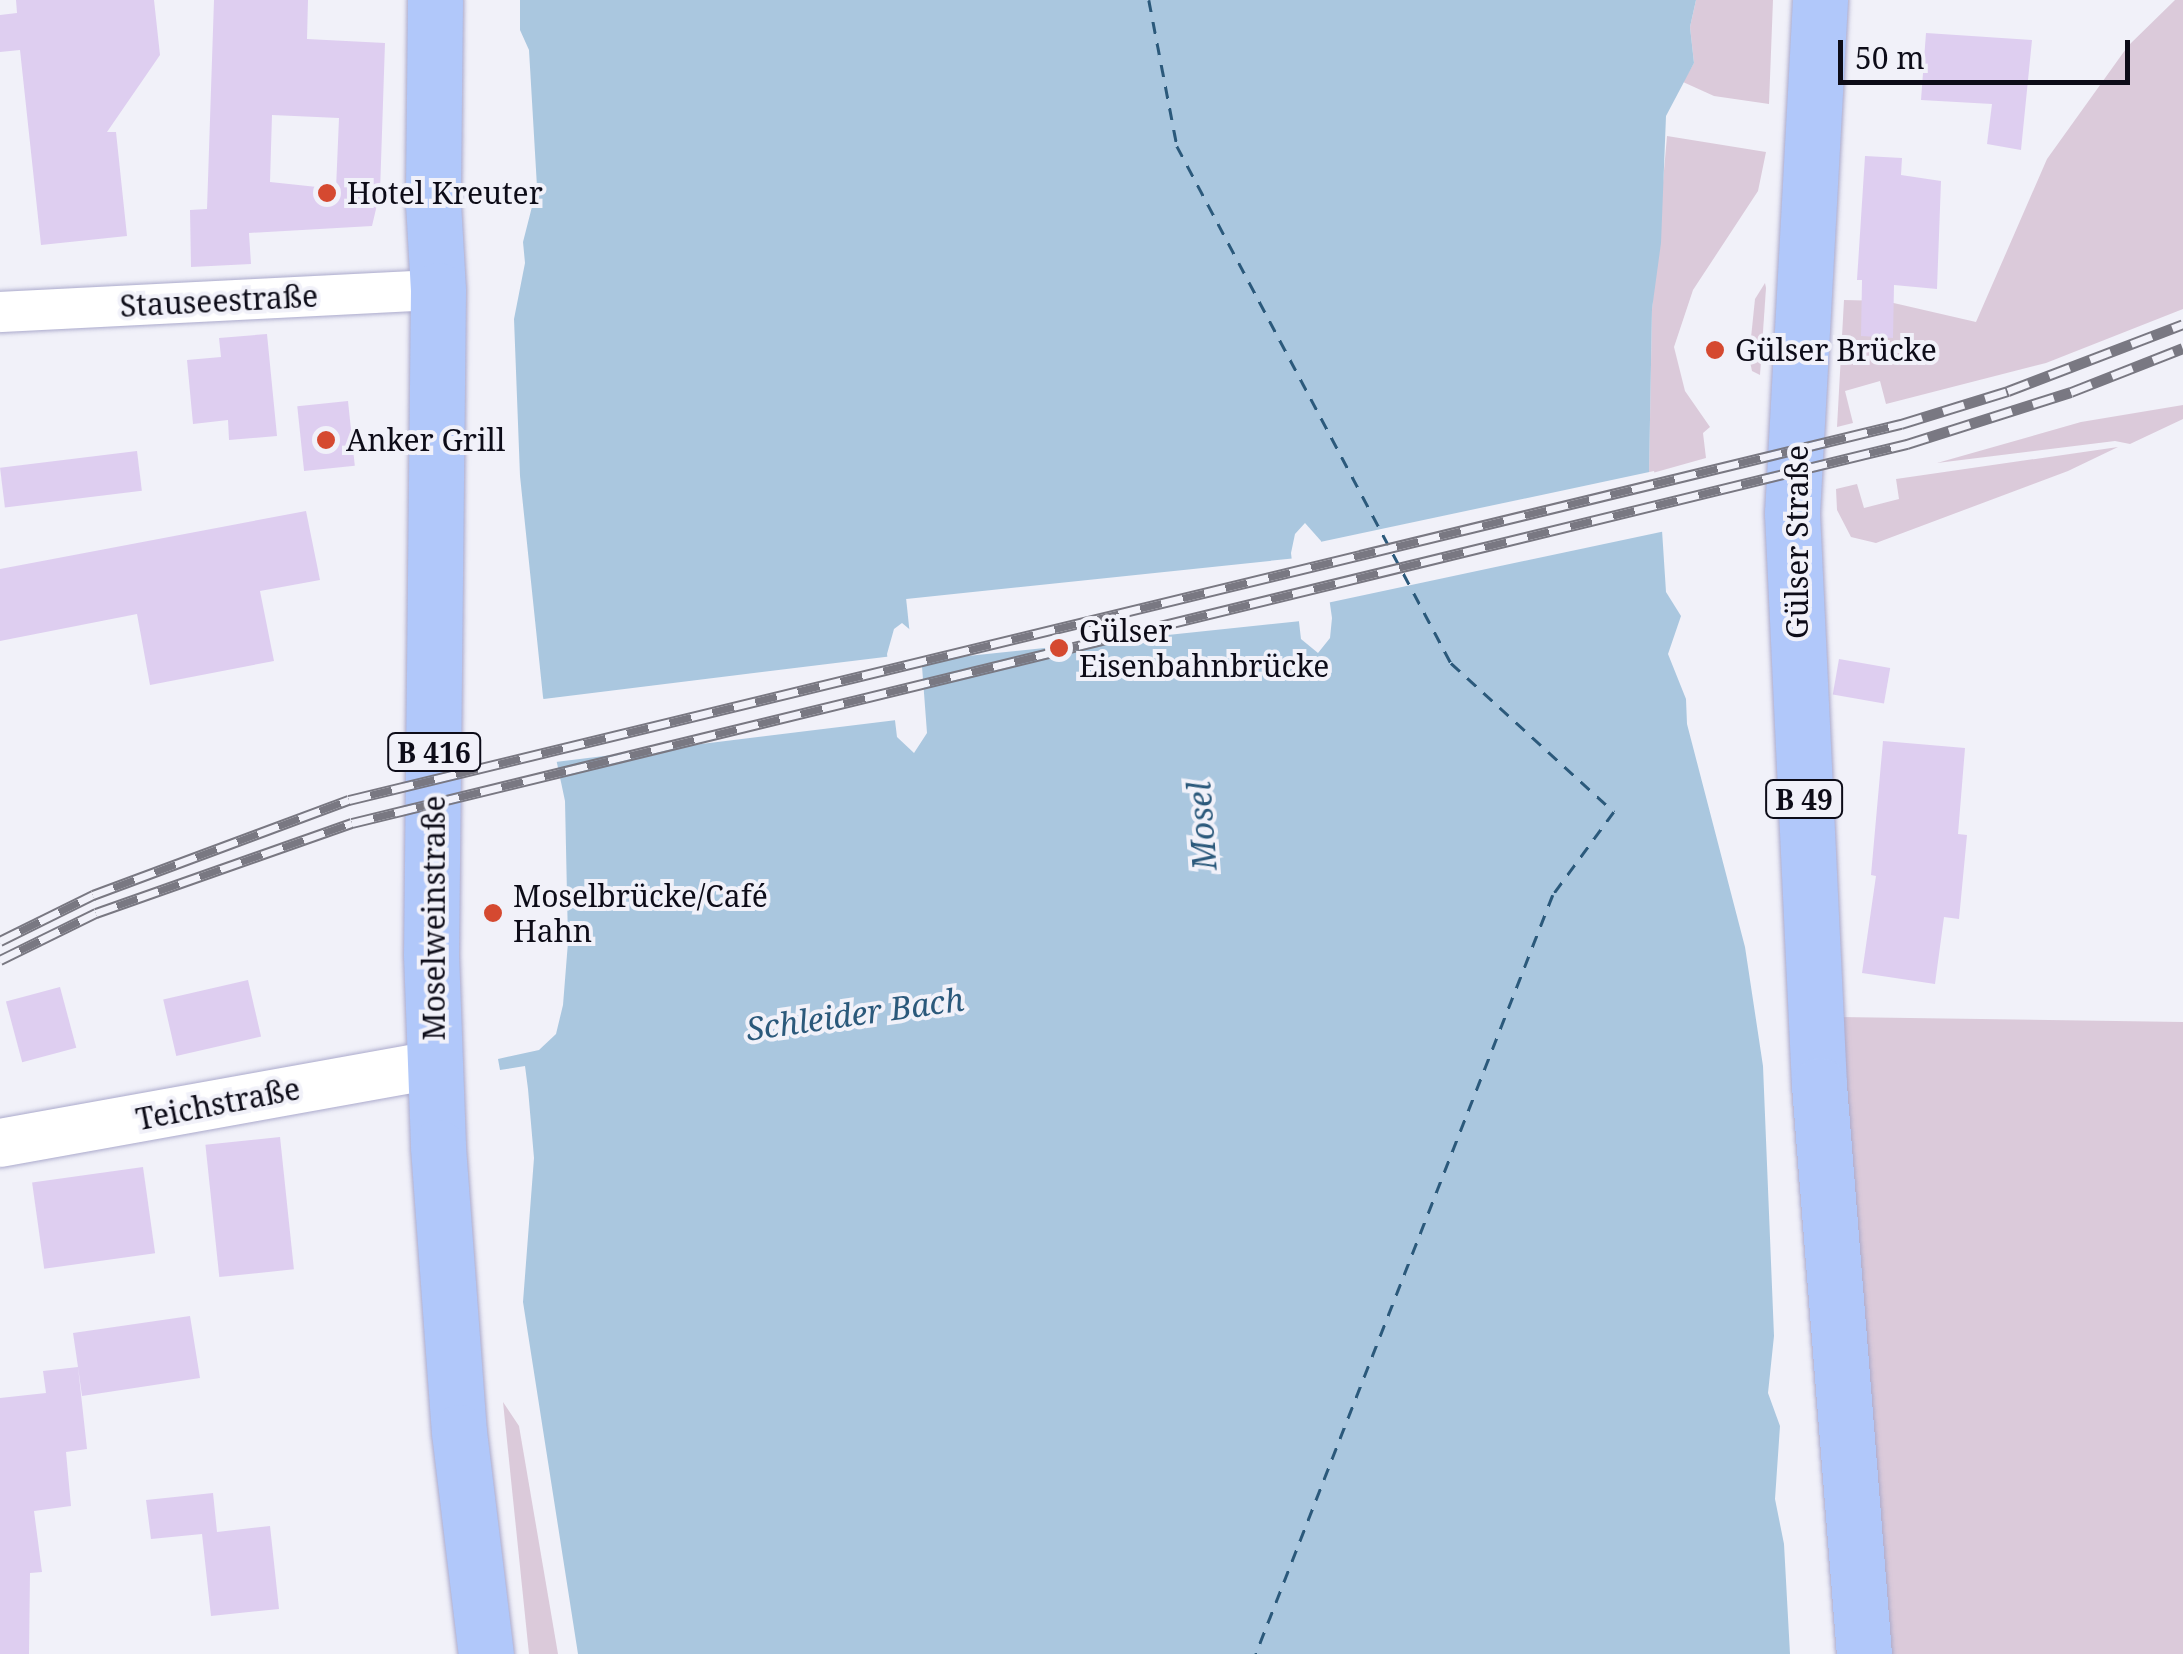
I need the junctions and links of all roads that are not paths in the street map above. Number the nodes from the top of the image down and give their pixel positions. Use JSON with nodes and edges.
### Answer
{"nodes":[{"id":1,"x":435,"y":0,"type":"edge"},
{"id":2,"x":1820,"y":0,"type":"edge"},
{"id":3,"x":438,"y":290,"type":"junction"},
{"id":4,"x":0,"y":312,"type":"edge"},
{"id":5,"x":435,"y":1065,"type":"junction"},
{"id":6,"x":0,"y":1143,"type":"edge"},
{"id":7,"x":486,"y":1654,"type":"edge"},
{"id":8,"x":1864,"y":1654,"type":"edge"}],
"edges":[{"from":1,"to":3,"type":"main road","name":"Moselweinstraße","number":"B 416"},
{"from":2,"to":8,"type":"main road","name":"Gülser Straße","number":"B 49"},
{"from":3,"to":4,"type":"street","name":"Stauseestraße"},
{"from":3,"to":5,"type":"main road","name":"Moselweinstraße","number":"B 416"},
{"from":5,"to":6,"type":"street","name":"Teichstraße"},
{"from":5,"to":7,"type":"main road","name":"Moselweinstraße","number":"B 416"}]}
